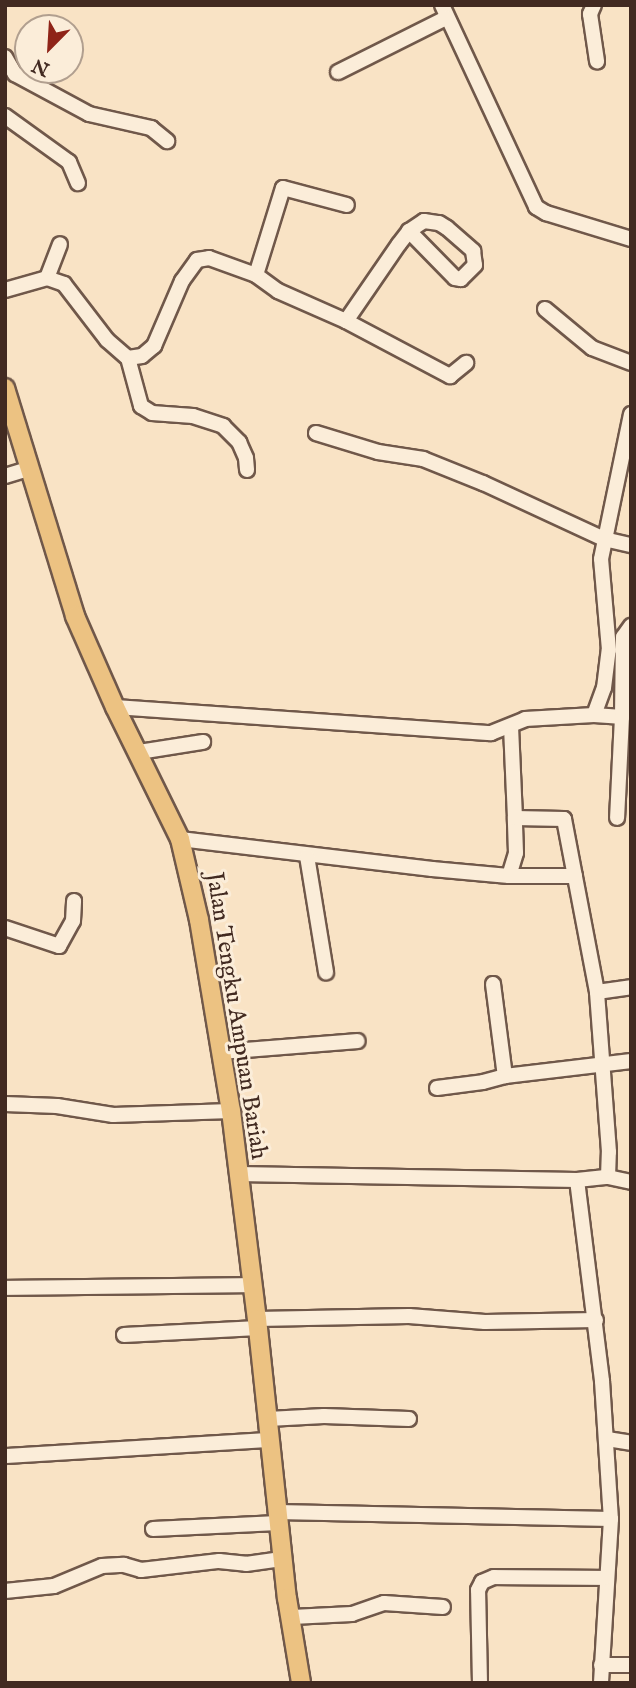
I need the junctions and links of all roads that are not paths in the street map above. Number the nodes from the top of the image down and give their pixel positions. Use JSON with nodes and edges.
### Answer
{"nodes":[{"id":1,"x":594,"y":5,"type":"edge"},
{"id":2,"x":444,"y":12,"type":"edge"},
{"id":3,"x":5,"y":57,"type":"edge"},
{"id":4,"x":597,"y":61,"type":"dead end"},
{"id":5,"x":338,"y":72,"type":"dead end"},
{"id":6,"x":5,"y":116,"type":"edge"},
{"id":7,"x":167,"y":141,"type":"dead end"},
{"id":8,"x":78,"y":183,"type":"dead end"},
{"id":9,"x":347,"y":205,"type":"dead end"},
{"id":10,"x":410,"y":231,"type":"junction"},
{"id":11,"x":631,"y":239,"type":"edge"},
{"id":12,"x":60,"y":244,"type":"dead end"},
{"id":13,"x":256,"y":275,"type":"junction"},
{"id":14,"x":47,"y":278,"type":"junction"},
{"id":15,"x":5,"y":290,"type":"edge"},
{"id":16,"x":545,"y":309,"type":"dead end"},
{"id":17,"x":346,"y":321,"type":"junction"},
{"id":18,"x":128,"y":358,"type":"junction"},
{"id":19,"x":466,"y":363,"type":"dead end"},
{"id":20,"x":631,"y":363,"type":"edge"},
{"id":21,"x":5,"y":388,"type":"edge"},
{"id":22,"x":631,"y":414,"type":"edge"},
{"id":23,"x":316,"y":433,"type":"dead end"},
{"id":24,"x":28,"y":469,"type":"junction"},
{"id":25,"x":247,"y":470,"type":"dead end"},
{"id":26,"x":5,"y":476,"type":"edge"},
{"id":27,"x":604,"y":539,"type":"junction"},
{"id":28,"x":631,"y":545,"type":"edge"},
{"id":29,"x":631,"y":626,"type":"edge"},
{"id":30,"x":115,"y":707,"type":"junction"},
{"id":31,"x":594,"y":715,"type":"junction"},
{"id":32,"x":622,"y":717,"type":"junction"},
{"id":33,"x":511,"y":726,"type":"junction"},
{"id":34,"x":203,"y":742,"type":"dead end"},
{"id":35,"x":139,"y":752,"type":"junction"},
{"id":36,"x":515,"y":818,"type":"junction"},
{"id":37,"x":617,"y":818,"type":"dead end"},
{"id":38,"x":180,"y":839,"type":"junction"},
{"id":39,"x":307,"y":856,"type":"junction"},
{"id":40,"x":509,"y":876,"type":"junction"},
{"id":41,"x":575,"y":876,"type":"junction"},
{"id":42,"x":74,"y":901,"type":"dead end"},
{"id":43,"x":5,"y":928,"type":"edge"},
{"id":44,"x":326,"y":972,"type":"dead end"},
{"id":45,"x":493,"y":984,"type":"dead end"},
{"id":46,"x":631,"y":987,"type":"edge"},
{"id":47,"x":597,"y":992,"type":"junction"},
{"id":48,"x":358,"y":1041,"type":"dead end"},
{"id":49,"x":221,"y":1052,"type":"junction"},
{"id":50,"x":631,"y":1061,"type":"edge"},
{"id":51,"x":603,"y":1062,"type":"junction"},
{"id":52,"x":505,"y":1076,"type":"junction"},
{"id":53,"x":437,"y":1088,"type":"dead end"},
{"id":54,"x":5,"y":1104,"type":"edge"},
{"id":55,"x":231,"y":1111,"type":"junction"},
{"id":56,"x":237,"y":1174,"type":"junction"},
{"id":57,"x":608,"y":1177,"type":"junction"},
{"id":58,"x":577,"y":1181,"type":"junction"},
{"id":59,"x":631,"y":1182,"type":"edge"},
{"id":60,"x":253,"y":1285,"type":"junction"},
{"id":61,"x":5,"y":1288,"type":"edge"},
{"id":62,"x":596,"y":1320,"type":"junction"},
{"id":63,"x":258,"y":1323,"type":"junction"},
{"id":64,"x":124,"y":1335,"type":"dead end"},
{"id":65,"x":268,"y":1419,"type":"junction"},
{"id":66,"x":409,"y":1419,"type":"dead end"},
{"id":67,"x":607,"y":1438,"type":"junction"},
{"id":68,"x":269,"y":1440,"type":"junction"},
{"id":69,"x":631,"y":1443,"type":"edge"},
{"id":70,"x":5,"y":1457,"type":"edge"},
{"id":71,"x":277,"y":1517,"type":"junction"},
{"id":72,"x":611,"y":1519,"type":"junction"},
{"id":73,"x":153,"y":1529,"type":"dead end"},
{"id":74,"x":282,"y":1559,"type":"junction"},
{"id":75,"x":605,"y":1578,"type":"junction"},
{"id":76,"x":5,"y":1591,"type":"edge"},
{"id":77,"x":443,"y":1607,"type":"dead end"},
{"id":78,"x":292,"y":1617,"type":"junction"},
{"id":79,"x":601,"y":1665,"type":"junction"},
{"id":80,"x":631,"y":1665,"type":"edge"},
{"id":81,"x":301,"y":1683,"type":"edge"},
{"id":82,"x":480,"y":1683,"type":"edge"},
{"id":83,"x":600,"y":1683,"type":"edge"}],
"edges":[{"from":1,"to":4,"type":"street"},
{"from":2,"to":5,"type":"street"},
{"from":2,"to":11,"type":"street"},
{"from":3,"to":7,"type":"street"},
{"from":6,"to":8,"type":"street"},
{"from":9,"to":13,"type":"street"},
{"from":10,"to":10,"type":"street"},
{"from":10,"to":17,"type":"street"},
{"from":12,"to":14,"type":"street"},
{"from":13,"to":17,"type":"street"},
{"from":13,"to":18,"type":"street"},
{"from":14,"to":15,"type":"street"},
{"from":14,"to":18,"type":"street"},
{"from":16,"to":20,"type":"street"},
{"from":17,"to":19,"type":"street"},
{"from":18,"to":25,"type":"street"},
{"from":21,"to":24,"type":"main road","name":"Jalan Tengku Ampuan Bariah"},
{"from":22,"to":27,"type":"street"},
{"from":23,"to":27,"type":"street"},
{"from":24,"to":26,"type":"street"},
{"from":24,"to":30,"type":"main road","name":"Jalan Tengku Ampuan Bariah"},
{"from":27,"to":28,"type":"street"},
{"from":27,"to":31,"type":"street"},
{"from":29,"to":32,"type":"street"},
{"from":30,"to":33,"type":"street"},
{"from":30,"to":35,"type":"main road","name":"Jalan Tengku Ampuan Bariah"},
{"from":31,"to":32,"type":"street"},
{"from":31,"to":33,"type":"street"},
{"from":32,"to":37,"type":"street"},
{"from":33,"to":36,"type":"street"},
{"from":34,"to":35,"type":"street"},
{"from":35,"to":38,"type":"main road","name":"Jalan Tengku Ampuan Bariah"},
{"from":36,"to":40,"type":"street"},
{"from":36,"to":41,"type":"street"},
{"from":38,"to":39,"type":"street"},
{"from":38,"to":49,"type":"main road","name":"Jalan Tengku Ampuan Bariah"},
{"from":39,"to":40,"type":"street"},
{"from":39,"to":44,"type":"street"},
{"from":40,"to":41,"type":"street"},
{"from":41,"to":47,"type":"street"},
{"from":42,"to":43,"type":"street"},
{"from":45,"to":52,"type":"street"},
{"from":46,"to":47,"type":"street"},
{"from":47,"to":51,"type":"street"},
{"from":48,"to":49,"type":"street"},
{"from":49,"to":55,"type":"main road","name":"Jalan Tengku Ampuan Bariah"},
{"from":50,"to":51,"type":"street"},
{"from":51,"to":52,"type":"street"},
{"from":51,"to":57,"type":"street"},
{"from":52,"to":53,"type":"street"},
{"from":54,"to":55,"type":"street"},
{"from":55,"to":56,"type":"main road","name":"Jalan Tengku Ampuan Bariah"},
{"from":56,"to":58,"type":"street"},
{"from":56,"to":60,"type":"main road","name":"Jalan Tengku Ampuan Bariah"},
{"from":57,"to":58,"type":"street"},
{"from":57,"to":59,"type":"street"},
{"from":58,"to":62,"type":"street"},
{"from":60,"to":61,"type":"street"},
{"from":60,"to":63,"type":"main road","name":"Jalan Tengku Ampuan Bariah"},
{"from":62,"to":63,"type":"street"},
{"from":62,"to":67,"type":"street"},
{"from":63,"to":64,"type":"street"},
{"from":63,"to":65,"type":"main road","name":"Jalan Tengku Ampuan Bariah"},
{"from":65,"to":66,"type":"street"},
{"from":65,"to":68,"type":"main road","name":"Jalan Tengku Ampuan Bariah"},
{"from":67,"to":69,"type":"street"},
{"from":67,"to":72,"type":"street"},
{"from":68,"to":70,"type":"street"},
{"from":68,"to":71,"type":"main road","name":"Jalan Tengku Ampuan Bariah"},
{"from":71,"to":72,"type":"street"},
{"from":71,"to":73,"type":"street"},
{"from":71,"to":74,"type":"main road","name":"Jalan Tengku Ampuan Bariah"},
{"from":72,"to":75,"type":"street"},
{"from":74,"to":76,"type":"street"},
{"from":74,"to":78,"type":"main road","name":"Jalan Tengku Ampuan Bariah"},
{"from":75,"to":79,"type":"street"},
{"from":75,"to":82,"type":"street"},
{"from":77,"to":78,"type":"street"},
{"from":78,"to":81,"type":"main road","name":"Jalan Tengku Ampuan Bariah"},
{"from":79,"to":80,"type":"street"},
{"from":79,"to":83,"type":"street"}]}
